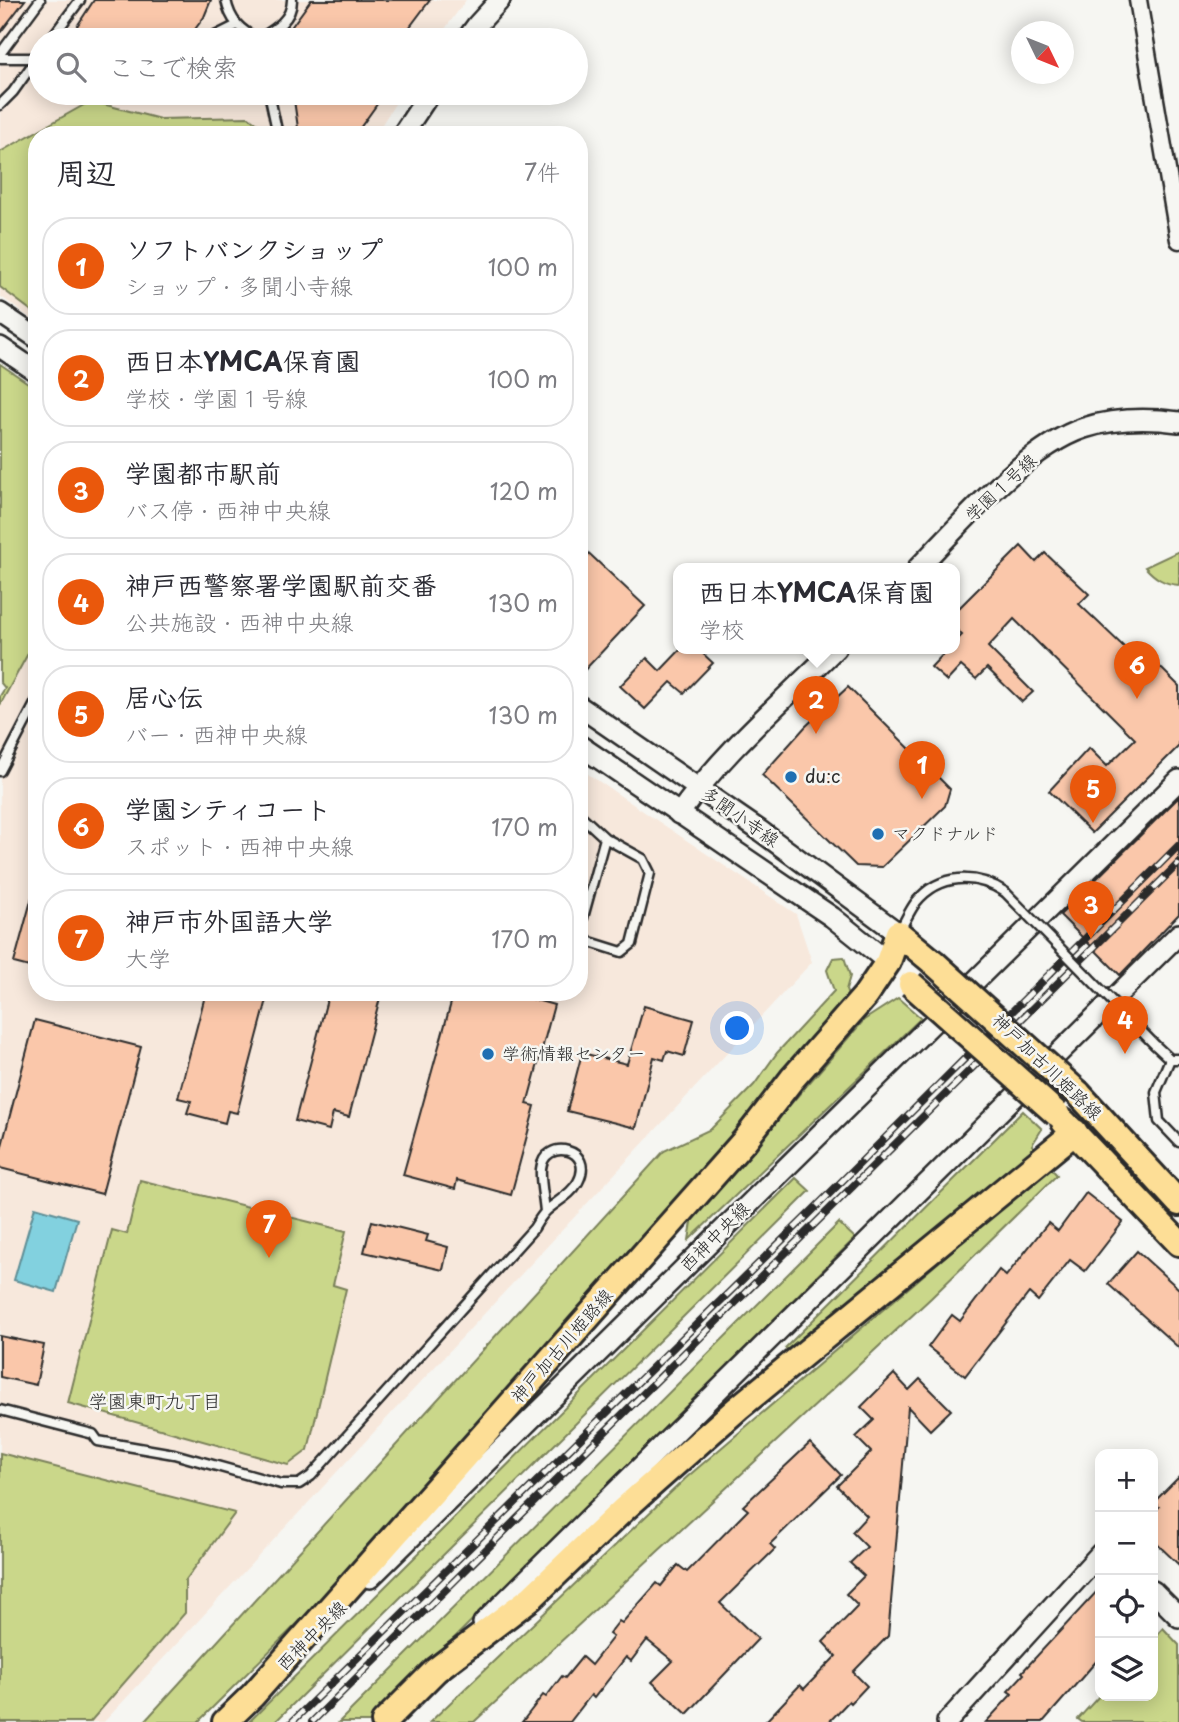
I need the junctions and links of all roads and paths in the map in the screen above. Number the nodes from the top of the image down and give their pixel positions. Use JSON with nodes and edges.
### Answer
{"nodes":[{"id":1,"x":40,"y":0,"type":"edge"},
{"id":2,"x":80,"y":0,"type":"edge"},
{"id":3,"x":226,"y":0,"type":"edge"},
{"id":4,"x":292,"y":0,"type":"edge"},
{"id":5,"x":500,"y":0,"type":"edge"},
{"id":6,"x":1138,"y":0,"type":"edge"},
{"id":7,"x":237,"y":25,"type":"junction"},
{"id":8,"x":59,"y":28,"type":"edge"},
{"id":9,"x":231,"y":28,"type":"edge"},
{"id":10,"x":240,"y":28,"type":"edge"},
{"id":11,"x":279,"y":28,"type":"edge"},
{"id":12,"x":476,"y":28,"type":"edge"},
{"id":13,"x":0,"y":56,"type":"edge"},
{"id":14,"x":28,"y":56,"type":"edge"},
{"id":15,"x":28,"y":71,"type":"edge"},
{"id":16,"x":272,"y":105,"type":"edge"},
{"id":17,"x":422,"y":105,"type":"edge"},
{"id":18,"x":0,"y":106,"type":"edge"},
{"id":19,"x":276,"y":126,"type":"edge"},
{"id":20,"x":407,"y":126,"type":"edge"},
{"id":21,"x":1179,"y":240,"type":"edge"},
{"id":22,"x":0,"y":313,"type":"edge"},
{"id":23,"x":28,"y":332,"type":"edge"},
{"id":24,"x":0,"y":347,"type":"edge"},
{"id":25,"x":28,"y":366,"type":"edge"},
{"id":26,"x":1179,"y":422,"type":"edge"},
{"id":27,"x":923,"y":563,"type":"edge"},
{"id":28,"x":830,"y":654,"type":"edge"},
{"id":29,"x":588,"y":712,"type":"edge"},
{"id":30,"x":28,"y":717,"type":"edge"},
{"id":31,"x":588,"y":751,"type":"edge"},
{"id":32,"x":0,"y":771,"type":"edge"},
{"id":33,"x":1179,"y":780,"type":"edge"},
{"id":34,"x":698,"y":787,"type":"junction"},
{"id":35,"x":679,"y":814,"type":"junction"},
{"id":36,"x":588,"y":822,"type":"edge"},
{"id":37,"x":605,"y":838,"type":"junction"},
{"id":38,"x":588,"y":899,"type":"edge"},
{"id":39,"x":898,"y":933,"type":"junction"},
{"id":40,"x":1179,"y":934,"type":"edge"},
{"id":41,"x":588,"y":940,"type":"edge"},
{"id":42,"x":888,"y":962,"type":"junction"},
{"id":43,"x":1175,"y":1059,"type":"edge"},
{"id":44,"x":1078,"y":1093,"type":"junction"},
{"id":45,"x":1075,"y":1132,"type":"junction"},
{"id":46,"x":1179,"y":1142,"type":"edge"},
{"id":47,"x":1179,"y":1203,"type":"edge"},
{"id":48,"x":545,"y":1212,"type":"junction"},
{"id":49,"x":1179,"y":1243,"type":"edge"},
{"id":50,"x":0,"y":1410,"type":"edge"},
{"id":51,"x":1095,"y":1559,"type":"edge"},
{"id":52,"x":1158,"y":1596,"type":"edge"},
{"id":53,"x":1179,"y":1617,"type":"edge"},
{"id":54,"x":436,"y":1670,"type":"junction"},
{"id":55,"x":253,"y":1695,"type":"junction"},
{"id":56,"x":225,"y":1722,"type":"edge"},
{"id":57,"x":384,"y":1722,"type":"edge"},
{"id":58,"x":947,"y":1722,"type":"edge"}],
"edges":[{"from":1,"to":13,"type":"lane"},
{"from":2,"to":8,"type":"lane"},
{"from":3,"to":7,"type":"lane"},
{"from":4,"to":11,"type":"lane"},
{"from":5,"to":12,"type":"street"},
{"from":6,"to":21,"type":"street"},
{"from":7,"to":9,"type":"lane"},
{"from":7,"to":10,"type":"lane"},
{"from":13,"to":14,"type":"lane"},
{"from":15,"to":18,"type":"lane"},
{"from":16,"to":19,"type":"lane"},
{"from":17,"to":20,"type":"street"},
{"from":22,"to":23,"type":"street"},
{"from":24,"to":25,"type":"street"},
{"from":26,"to":27,"type":"street","name":"学園１号線"},
{"from":28,"to":34,"type":"street"},
{"from":29,"to":34,"type":"street","name":"多聞小寺線"},
{"from":30,"to":32,"type":"lane"},
{"from":31,"to":35,"type":"street","name":"多聞小寺線"},
{"from":33,"to":55,"type":"street","name":"西神中央線"},
{"from":34,"to":35,"type":"street"},
{"from":34,"to":39,"type":"street","name":"多聞小寺線"},
{"from":35,"to":42,"type":"street","name":"多聞小寺線"},
{"from":36,"to":37,"type":"lane"},
{"from":37,"to":38,"type":"lane"},
{"from":37,"to":41,"type":"lane"},
{"from":39,"to":42,"type":"main road","name":"神戸加古川姫路線"},
{"from":39,"to":43,"type":"lane","bridge":true},
{"from":39,"to":44,"type":"main road","name":"神戸加古川姫路線","bridge":true},
{"from":40,"to":54,"type":"street"},
{"from":42,"to":45,"type":"main road","name":"神戸加古川姫路線","bridge":true},
{"from":42,"to":55,"type":"main road","name":"神戸加古川姫路線"},
{"from":43,"to":46,"type":"lane"},
{"from":44,"to":45,"type":"main road"},
{"from":44,"to":47,"type":"main road","name":"神戸加古川姫路線"},
{"from":45,"to":49,"type":"main road","name":"神戸加古川姫路線"},
{"from":45,"to":54,"type":"main road","name":"神戸加古川姫路線"},
{"from":48,"to":48,"type":"lane"},
{"from":48,"to":50,"type":"lane"},
{"from":51,"to":58,"type":"street"},
{"from":52,"to":53,"type":"street"},
{"from":54,"to":57,"type":"main road","name":"神戸加古川姫路線"},
{"from":55,"to":56,"type":"main road","name":"神戸加古川姫路線"}]}
